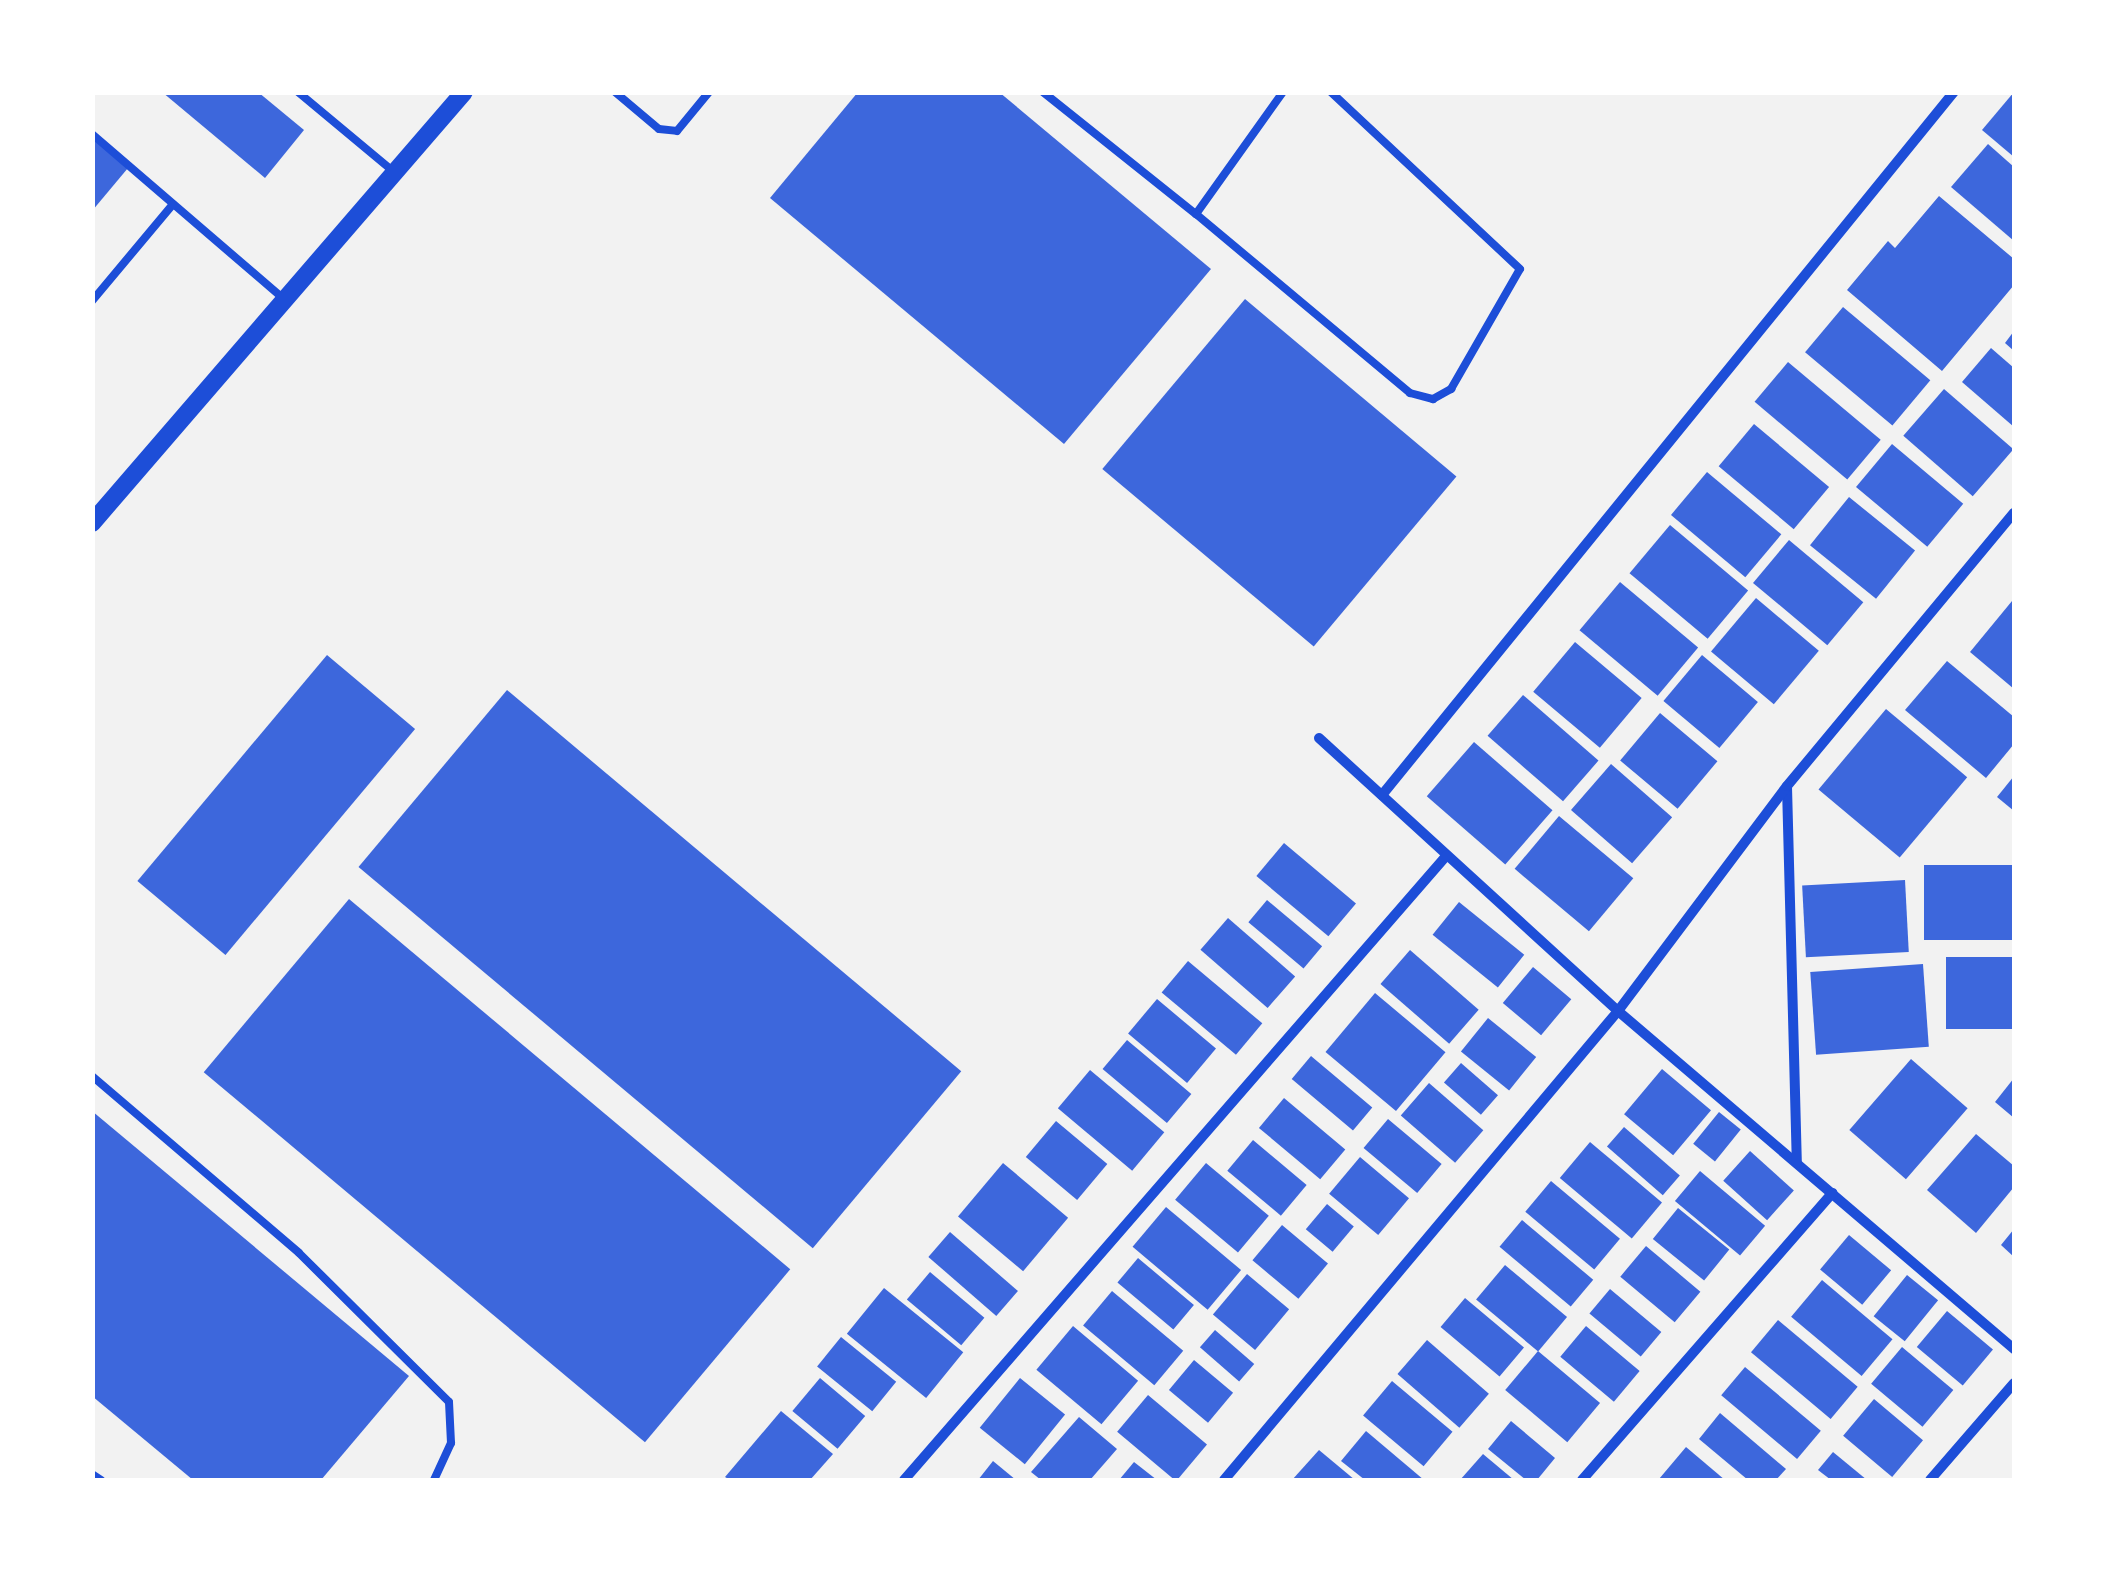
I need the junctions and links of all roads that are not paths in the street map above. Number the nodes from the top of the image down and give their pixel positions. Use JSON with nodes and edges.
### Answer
{"nodes":[{"id":1,"x":298,"y":92,"type":"edge"},
{"id":2,"x":464,"y":92,"type":"edge"},
{"id":3,"x":615,"y":92,"type":"edge"},
{"id":4,"x":709,"y":92,"type":"edge"},
{"id":5,"x":1043,"y":92,"type":"edge"},
{"id":6,"x":1283,"y":92,"type":"edge"},
{"id":7,"x":1331,"y":92,"type":"edge"},
{"id":8,"x":1954,"y":92,"type":"edge"},
{"id":9,"x":92,"y":134,"type":"edge"},
{"id":10,"x":395,"y":173,"type":"junction"},
{"id":11,"x":174,"y":204,"type":"junction"},
{"id":12,"x":1196,"y":214,"type":"junction"},
{"id":13,"x":285,"y":300,"type":"junction"},
{"id":14,"x":92,"y":301,"type":"edge"},
{"id":15,"x":2014,"y":513,"type":"edge"},
{"id":16,"x":92,"y":523,"type":"edge"},
{"id":17,"x":1319,"y":738,"type":"dead end"},
{"id":18,"x":1788,"y":786,"type":"junction"},
{"id":19,"x":1382,"y":796,"type":"junction"},
{"id":20,"x":1446,"y":856,"type":"junction"},
{"id":21,"x":1618,"y":1011,"type":"junction"},
{"id":22,"x":92,"y":1076,"type":"edge"},
{"id":23,"x":1797,"y":1163,"type":"junction"},
{"id":24,"x":1832,"y":1194,"type":"junction"},
{"id":25,"x":2014,"y":1349,"type":"edge"},
{"id":26,"x":2014,"y":1383,"type":"edge"},
{"id":27,"x":92,"y":1474,"type":"edge"},
{"id":28,"x":100,"y":1480,"type":"edge"},
{"id":29,"x":434,"y":1480,"type":"edge"},
{"id":30,"x":904,"y":1480,"type":"edge"},
{"id":31,"x":1224,"y":1480,"type":"edge"},
{"id":32,"x":1582,"y":1480,"type":"edge"},
{"id":33,"x":1930,"y":1480,"type":"edge"}],
"edges":[{"from":1,"to":10,"type":"lane"},
{"from":2,"to":10,"type":"street"},
{"from":3,"to":4,"type":"lane"},
{"from":5,"to":12,"type":"lane"},
{"from":6,"to":12,"type":"lane"},
{"from":7,"to":12,"type":"lane"},
{"from":8,"to":19,"type":"street"},
{"from":9,"to":11,"type":"lane"},
{"from":10,"to":13,"type":"street"},
{"from":11,"to":13,"type":"lane"},
{"from":11,"to":14,"type":"lane"},
{"from":13,"to":16,"type":"street"},
{"from":15,"to":18,"type":"street"},
{"from":17,"to":19,"type":"street"},
{"from":18,"to":21,"type":"street"},
{"from":18,"to":23,"type":"street"},
{"from":19,"to":20,"type":"street"},
{"from":20,"to":21,"type":"street"},
{"from":20,"to":30,"type":"street"},
{"from":21,"to":23,"type":"street"},
{"from":21,"to":31,"type":"street"},
{"from":22,"to":29,"type":"lane"},
{"from":23,"to":24,"type":"street"},
{"from":24,"to":25,"type":"street"},
{"from":24,"to":32,"type":"street"},
{"from":26,"to":33,"type":"street"},
{"from":27,"to":28,"type":"lane"}]}
